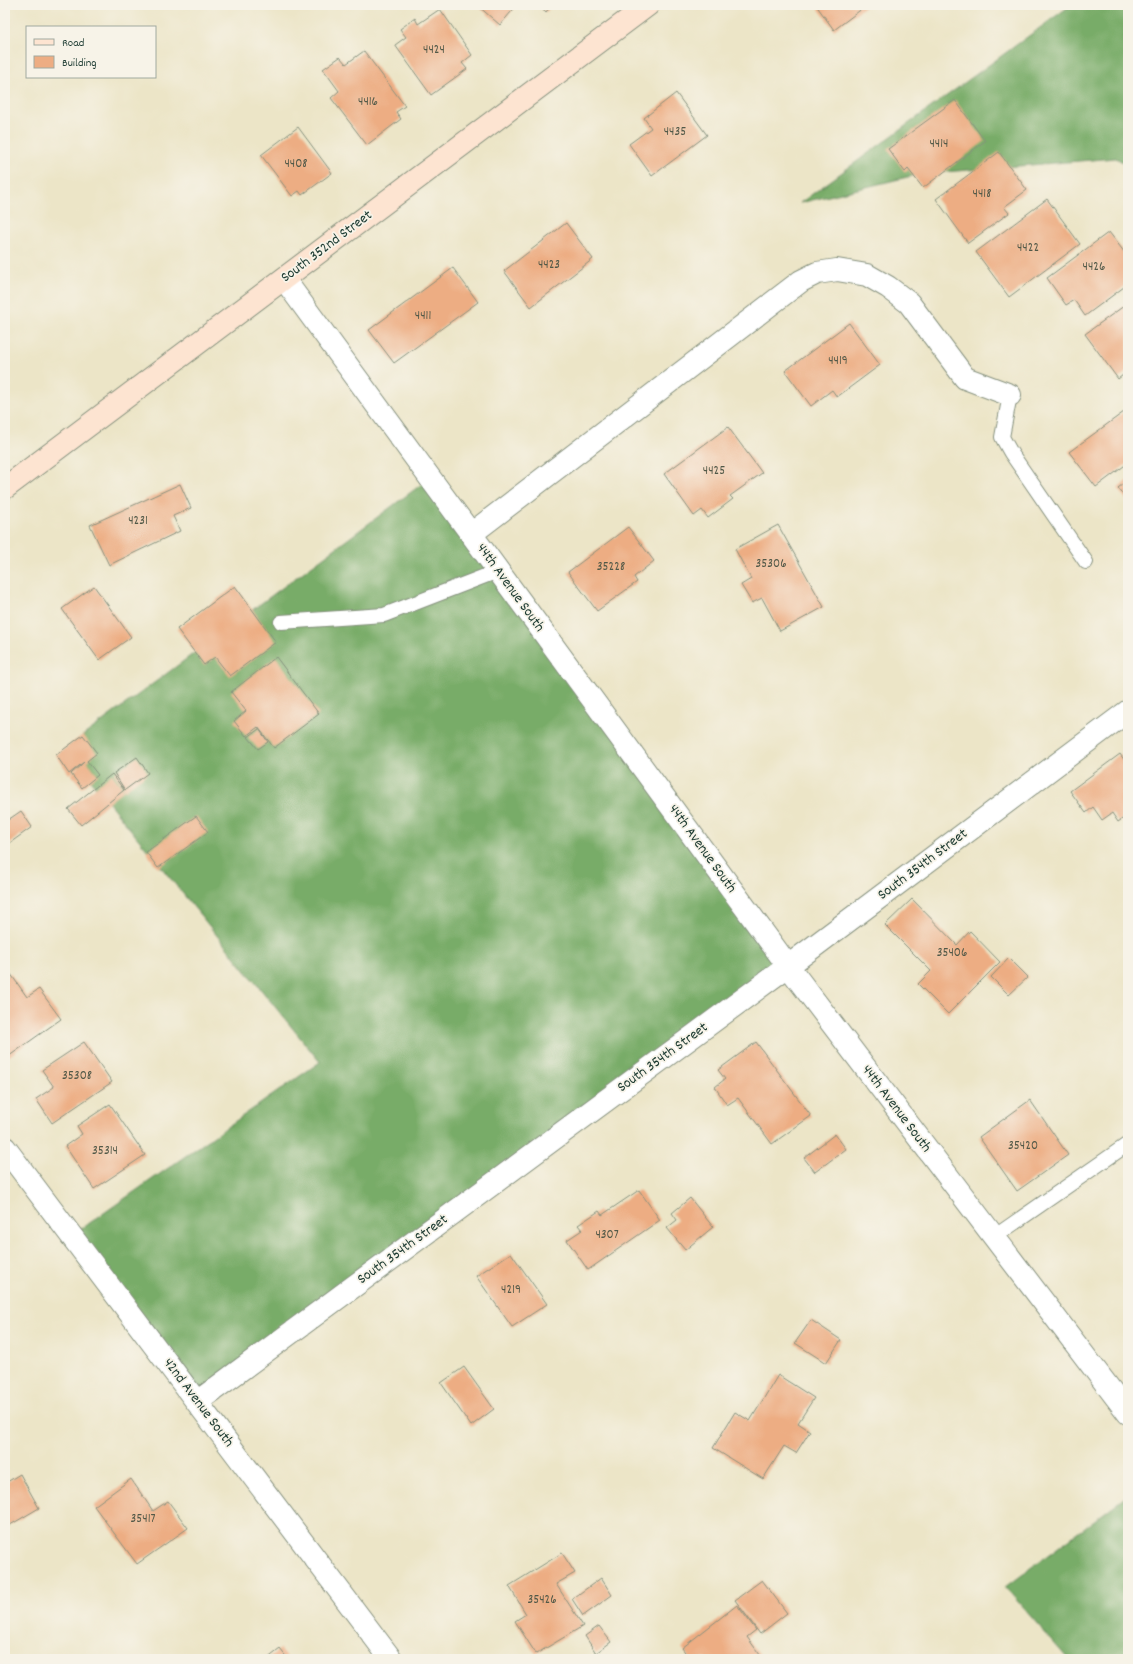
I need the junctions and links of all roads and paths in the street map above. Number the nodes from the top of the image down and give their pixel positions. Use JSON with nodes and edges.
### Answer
{"nodes":[{"id":1,"x":648,"y":5,"type":"edge"},
{"id":2,"x":284,"y":279,"type":"junction"},
{"id":3,"x":1010,"y":395,"type":"joint"},
{"id":4,"x":5,"y":488,"type":"edge"},
{"id":5,"x":471,"y":534,"type":"junction"},
{"id":6,"x":1086,"y":562,"type":"dead end"},
{"id":7,"x":498,"y":571,"type":"junction"},
{"id":8,"x":281,"y":622,"type":"dead end"},
{"id":9,"x":1128,"y":711,"type":"edge"},
{"id":10,"x":788,"y":966,"type":"junction"},
{"id":11,"x":1128,"y":1144,"type":"edge"},
{"id":12,"x":5,"y":1148,"type":"edge"},
{"id":13,"x":994,"y":1237,"type":"junction"},
{"id":14,"x":197,"y":1402,"type":"junction"},
{"id":15,"x":1128,"y":1413,"type":"edge"},
{"id":16,"x":391,"y":1659,"type":"edge"}],
"edges":[{"from":1,"to":2,"type":"street","name":"South 352nd Street"},
{"from":2,"to":4,"type":"street","name":"South 352nd Street"},
{"from":2,"to":5,"type":"street","name":"44th Avenue South"},
{"from":3,"to":5,"type":"street"},
{"from":3,"to":6,"type":"lane"},
{"from":5,"to":7,"type":"street","name":"44th Avenue South"},
{"from":7,"to":8,"type":"lane"},
{"from":7,"to":10,"type":"street","name":"44th Avenue South"},
{"from":9,"to":10,"type":"street","name":"South 354th Street"},
{"from":10,"to":13,"type":"street","name":"44th Avenue South"},
{"from":10,"to":14,"type":"street","name":"South 354th Street"},
{"from":11,"to":13,"type":"lane"},
{"from":12,"to":14,"type":"street","name":"42nd Avenue South"},
{"from":13,"to":15,"type":"street","name":"44th Avenue South"},
{"from":14,"to":16,"type":"street","name":"42nd Avenue South"}]}
